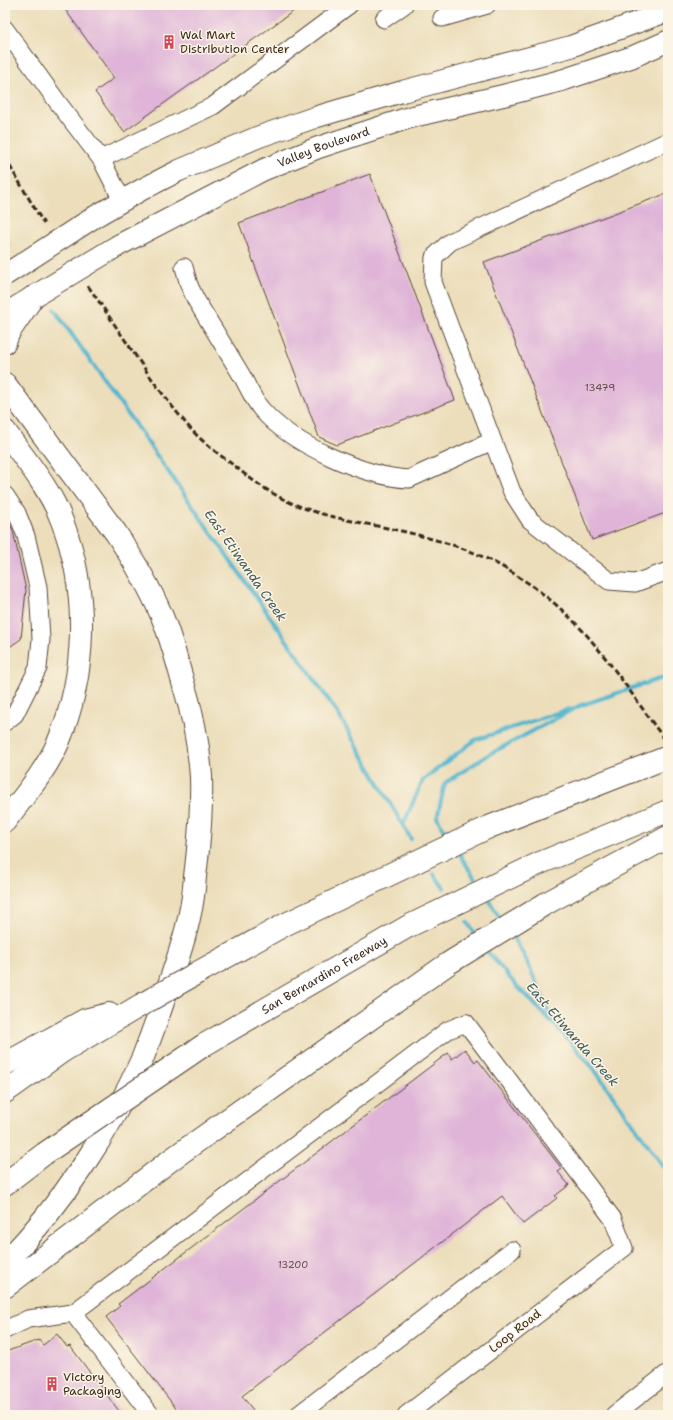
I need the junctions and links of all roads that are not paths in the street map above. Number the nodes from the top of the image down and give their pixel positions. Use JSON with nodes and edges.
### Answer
{"nodes":[{"id":1,"x":349,"y":5,"type":"edge"},
{"id":2,"x":404,"y":5,"type":"edge"},
{"id":3,"x":487,"y":5,"type":"edge"},
{"id":4,"x":668,"y":11,"type":"edge"},
{"id":5,"x":442,"y":18,"type":"dead end"},
{"id":6,"x":384,"y":19,"type":"dead end"},
{"id":7,"x":5,"y":29,"type":"edge"},
{"id":8,"x":668,"y":41,"type":"edge"},
{"id":9,"x":668,"y":141,"type":"edge"},
{"id":10,"x":101,"y":159,"type":"junction"},
{"id":11,"x":122,"y":200,"type":"junction"},
{"id":12,"x":184,"y":267,"type":"dead end"},
{"id":13,"x":9,"y":271,"type":"edge"},
{"id":14,"x":33,"y":297,"type":"joint"},
{"id":15,"x":6,"y":329,"type":"edge"},
{"id":16,"x":6,"y":383,"type":"edge"},
{"id":17,"x":5,"y":432,"type":"edge"},
{"id":18,"x":492,"y":441,"type":"junction"},
{"id":19,"x":5,"y":496,"type":"edge"},
{"id":20,"x":668,"y":571,"type":"edge"},
{"id":21,"x":5,"y":722,"type":"edge"},
{"id":22,"x":659,"y":760,"type":"edge"},
{"id":23,"x":668,"y":811,"type":"edge"},
{"id":24,"x":5,"y":821,"type":"edge"},
{"id":25,"x":668,"y":837,"type":"edge"},
{"id":26,"x":141,"y":1005,"type":"junction"},
{"id":27,"x":5,"y":1064,"type":"edge"},
{"id":28,"x":5,"y":1092,"type":"edge"},
{"id":29,"x":5,"y":1184,"type":"edge"},
{"id":30,"x":512,"y":1250,"type":"dead end"},
{"id":31,"x":5,"y":1263,"type":"edge"},
{"id":32,"x":5,"y":1287,"type":"edge"},
{"id":33,"x":72,"y":1313,"type":"junction"},
{"id":34,"x":5,"y":1330,"type":"edge"},
{"id":35,"x":668,"y":1373,"type":"edge"},
{"id":36,"x":151,"y":1415,"type":"edge"},
{"id":37,"x":298,"y":1415,"type":"edge"},
{"id":38,"x":406,"y":1415,"type":"edge"},
{"id":39,"x":614,"y":1415,"type":"edge"}],
"edges":[{"from":1,"to":10,"type":"lane"},
{"from":2,"to":6,"type":"lane"},
{"from":3,"to":5,"type":"lane"},
{"from":4,"to":11,"type":"main road"},
{"from":7,"to":10,"type":"lane"},
{"from":8,"to":14,"type":"main road","name":"Valley Boulevard","bridge":true},
{"from":9,"to":18,"type":"lane"},
{"from":10,"to":11,"type":"lane"},
{"from":11,"to":13,"type":"main road","bridge":true},
{"from":12,"to":18,"type":"lane"},
{"from":14,"to":15,"type":"highway"},
{"from":16,"to":31,"type":"highway"},
{"from":17,"to":24,"type":"highway"},
{"from":18,"to":20,"type":"lane"},
{"from":19,"to":21,"type":"lane"},
{"from":22,"to":26,"type":"highway","bridge":true},
{"from":23,"to":29,"type":"highway","name":"San Bernardino Freeway","bridge":true},
{"from":25,"to":32,"type":"highway"},
{"from":26,"to":27,"type":"highway"},
{"from":26,"to":28,"type":"highway"},
{"from":30,"to":37,"type":"lane"},
{"from":33,"to":34,"type":"lane"},
{"from":33,"to":36,"type":"lane"},
{"from":33,"to":38,"type":"lane","name":"Loop Road"},
{"from":35,"to":39,"type":"lane"}]}
